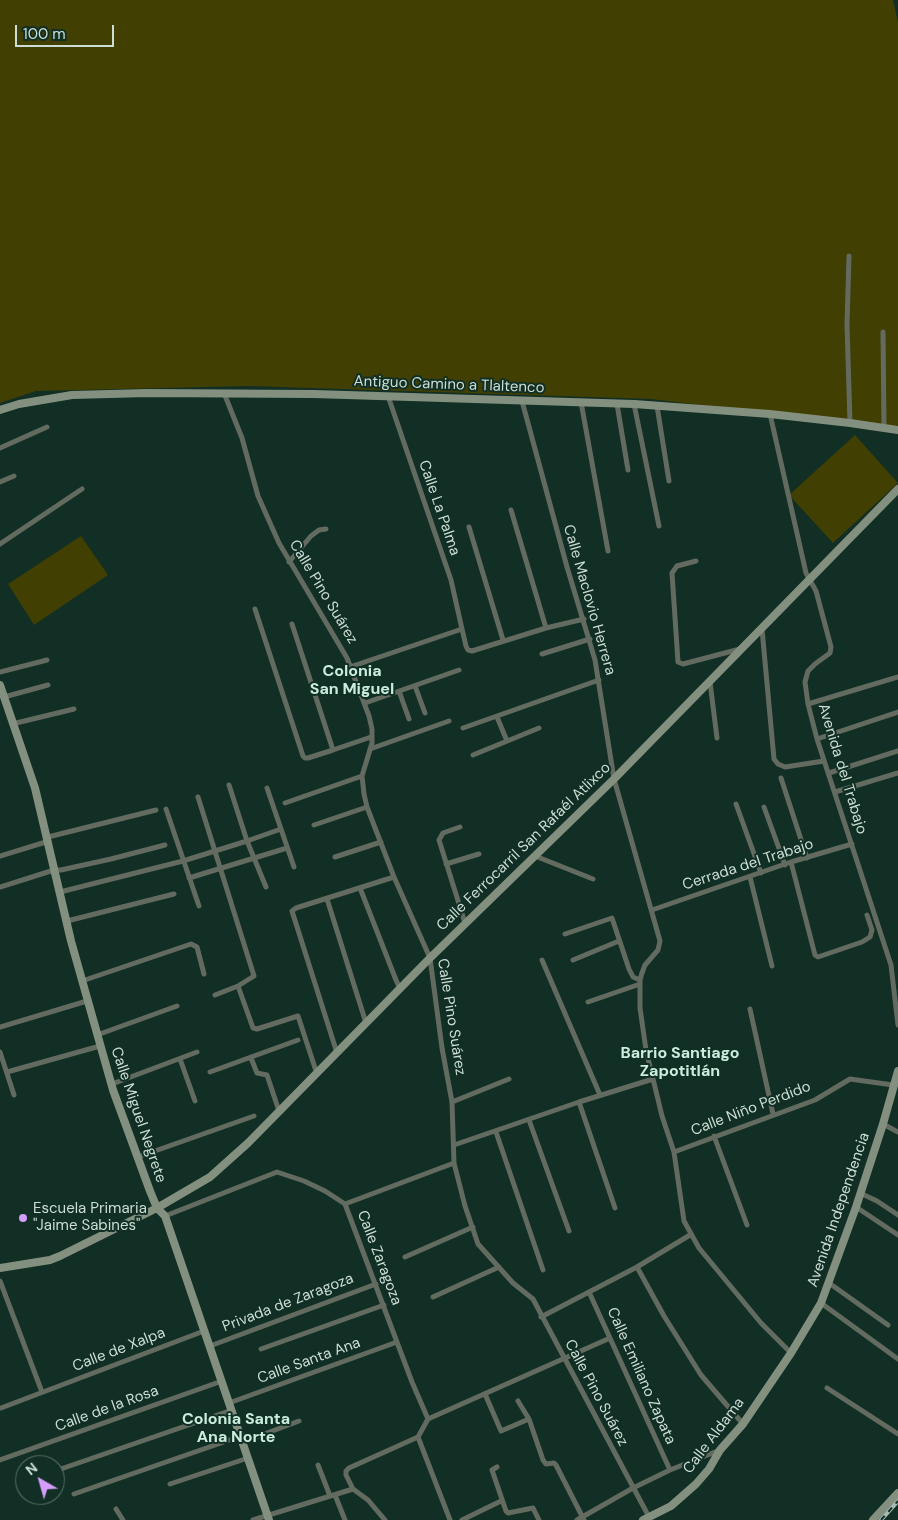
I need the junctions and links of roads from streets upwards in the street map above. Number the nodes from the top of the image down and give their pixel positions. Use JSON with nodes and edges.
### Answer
{"nodes":[{"id":1,"x":849,"y":256,"type":"dead end"},
{"id":2,"x":883,"y":332,"type":"dead end"},
{"id":3,"x":224,"y":394,"type":"junction"},
{"id":4,"x":388,"y":396,"type":"junction"},
{"id":5,"x":522,"y":401,"type":"junction"},
{"id":6,"x":581,"y":402,"type":"junction"},
{"id":7,"x":617,"y":404,"type":"junction"},
{"id":8,"x":634,"y":404,"type":"junction"},
{"id":9,"x":657,"y":406,"type":"junction"},
{"id":10,"x":0,"y":410,"type":"edge"},
{"id":11,"x":770,"y":414,"type":"junction"},
{"id":12,"x":850,"y":423,"type":"junction"},
{"id":13,"x":47,"y":428,"type":"dead end"},
{"id":14,"x":884,"y":428,"type":"junction"},
{"id":15,"x":898,"y":430,"type":"edge"},
{"id":16,"x":0,"y":448,"type":"edge"},
{"id":17,"x":628,"y":470,"type":"dead end"},
{"id":18,"x":14,"y":476,"type":"dead end"},
{"id":19,"x":669,"y":481,"type":"dead end"},
{"id":20,"x":0,"y":482,"type":"edge"},
{"id":21,"x":82,"y":489,"type":"dead end"},
{"id":22,"x":898,"y":489,"type":"edge"},
{"id":23,"x":511,"y":510,"type":"dead end"},
{"id":24,"x":659,"y":526,"type":"dead end"},
{"id":25,"x":469,"y":527,"type":"dead end"},
{"id":26,"x":326,"y":529,"type":"dead end"},
{"id":27,"x":0,"y":544,"type":"edge"},
{"id":28,"x":608,"y":551,"type":"dead end"},
{"id":29,"x":696,"y":561,"type":"dead end"},
{"id":30,"x":289,"y":562,"type":"junction"},
{"id":31,"x":810,"y":580,"type":"junction"},
{"id":32,"x":255,"y":609,"type":"dead end"},
{"id":33,"x":584,"y":619,"type":"junction"},
{"id":34,"x":292,"y":624,"type":"dead end"},
{"id":35,"x":462,"y":628,"type":"junction"},
{"id":36,"x":546,"y":628,"type":"junction"},
{"id":37,"x":762,"y":629,"type":"junction"},
{"id":38,"x":590,"y":639,"type":"junction"},
{"id":39,"x":503,"y":640,"type":"junction"},
{"id":40,"x":743,"y":648,"type":"junction"},
{"id":41,"x":542,"y":654,"type":"dead end"},
{"id":42,"x":47,"y":660,"type":"dead end"},
{"id":43,"x":350,"y":667,"type":"junction"},
{"id":44,"x":459,"y":670,"type":"dead end"},
{"id":45,"x":0,"y":672,"type":"edge"},
{"id":46,"x":898,"y":677,"type":"edge"},
{"id":47,"x":599,"y":680,"type":"junction"},
{"id":48,"x":710,"y":682,"type":"junction"},
{"id":49,"x":0,"y":685,"type":"edge"},
{"id":50,"x":48,"y":685,"type":"dead end"},
{"id":51,"x":415,"y":686,"type":"junction"},
{"id":52,"x":399,"y":691,"type":"junction"},
{"id":53,"x":4,"y":696,"type":"junction"},
{"id":54,"x":365,"y":703,"type":"junction"},
{"id":55,"x":808,"y":704,"type":"junction"},
{"id":56,"x":74,"y":709,"type":"dead end"},
{"id":57,"x":4,"y":711,"type":"edge"},
{"id":58,"x":898,"y":712,"type":"edge"},
{"id":59,"x":425,"y":713,"type":"dead end"},
{"id":60,"x":496,"y":717,"type":"junction"},
{"id":61,"x":409,"y":719,"type":"dead end"},
{"id":62,"x":449,"y":720,"type":"dead end"},
{"id":63,"x":12,"y":724,"type":"junction"},
{"id":64,"x":463,"y":728,"type":"dead end"},
{"id":65,"x":539,"y":728,"type":"dead end"},
{"id":66,"x":372,"y":738,"type":"junction"},
{"id":67,"x":718,"y":738,"type":"dead end"},
{"id":68,"x":817,"y":739,"type":"junction"},
{"id":69,"x":507,"y":742,"type":"junction"},
{"id":70,"x":370,"y":749,"type":"junction"},
{"id":71,"x":333,"y":750,"type":"junction"},
{"id":72,"x":898,"y":751,"type":"edge"},
{"id":73,"x":473,"y":755,"type":"dead end"},
{"id":74,"x":824,"y":761,"type":"junction"},
{"id":75,"x":829,"y":773,"type":"junction"},
{"id":76,"x":898,"y":773,"type":"edge"},
{"id":77,"x":362,"y":776,"type":"junction"},
{"id":78,"x":781,"y":778,"type":"dead end"},
{"id":79,"x":614,"y":779,"type":"junction"},
{"id":80,"x":229,"y":785,"type":"dead end"},
{"id":81,"x":267,"y":788,"type":"dead end"},
{"id":82,"x":835,"y":792,"type":"junction"},
{"id":83,"x":198,"y":797,"type":"dead end"},
{"id":84,"x":285,"y":803,"type":"dead end"},
{"id":85,"x":736,"y":804,"type":"dead end"},
{"id":86,"x":367,"y":807,"type":"junction"},
{"id":87,"x":764,"y":807,"type":"dead end"},
{"id":88,"x":166,"y":809,"type":"dead end"},
{"id":89,"x":156,"y":810,"type":"dead end"},
{"id":90,"x":314,"y":825,"type":"dead end"},
{"id":91,"x":460,"y":828,"type":"dead end"},
{"id":92,"x":281,"y":829,"type":"junction"},
{"id":93,"x":48,"y":839,"type":"junction"},
{"id":94,"x":247,"y":841,"type":"junction"},
{"id":95,"x":381,"y":842,"type":"junction"},
{"id":96,"x":166,"y":844,"type":"dead end"},
{"id":97,"x":852,"y":844,"type":"junction"},
{"id":98,"x":287,"y":848,"type":"junction"},
{"id":99,"x":216,"y":850,"type":"junction"},
{"id":100,"x":479,"y":854,"type":"dead end"},
{"id":101,"x":0,"y":856,"type":"edge"},
{"id":102,"x":535,"y":856,"type":"junction"},
{"id":103,"x":335,"y":858,"type":"dead end"},
{"id":104,"x":807,"y":858,"type":"junction"},
{"id":105,"x":255,"y":859,"type":"junction"},
{"id":106,"x":183,"y":861,"type":"junction"},
{"id":107,"x":791,"y":862,"type":"junction"},
{"id":108,"x":446,"y":864,"type":"junction"},
{"id":109,"x":785,"y":865,"type":"junction"},
{"id":110,"x":294,"y":867,"type":"dead end"},
{"id":111,"x":222,"y":868,"type":"junction"},
{"id":112,"x":54,"y":870,"type":"junction"},
{"id":113,"x":761,"y":873,"type":"junction"},
{"id":114,"x":394,"y":877,"type":"junction"},
{"id":115,"x":750,"y":877,"type":"junction"},
{"id":116,"x":189,"y":878,"type":"junction"},
{"id":117,"x":593,"y":879,"type":"dead end"},
{"id":118,"x":266,"y":887,"type":"dead end"},
{"id":119,"x":0,"y":888,"type":"edge"},
{"id":120,"x":360,"y":888,"type":"junction"},
{"id":121,"x":60,"y":892,"type":"junction"},
{"id":122,"x":174,"y":894,"type":"dead end"},
{"id":123,"x":327,"y":899,"type":"junction"},
{"id":124,"x":199,"y":906,"type":"dead end"},
{"id":125,"x":652,"y":910,"type":"junction"},
{"id":126,"x":867,"y":915,"type":"dead end"},
{"id":127,"x":67,"y":921,"type":"junction"},
{"id":128,"x":465,"y":923,"type":"junction"},
{"id":129,"x":565,"y":934,"type":"dead end"},
{"id":130,"x":619,"y":941,"type":"junction"},
{"id":131,"x":430,"y":958,"type":"junction"},
{"id":132,"x":542,"y":960,"type":"dead end"},
{"id":133,"x":574,"y":960,"type":"dead end"},
{"id":134,"x":772,"y":966,"type":"dead end"},
{"id":135,"x":204,"y":974,"type":"dead end"},
{"id":136,"x":82,"y":981,"type":"junction"},
{"id":137,"x":640,"y":982,"type":"junction"},
{"id":138,"x":238,"y":986,"type":"junction"},
{"id":139,"x":400,"y":989,"type":"junction"},
{"id":140,"x":215,"y":995,"type":"dead end"},
{"id":141,"x":87,"y":1001,"type":"junction"},
{"id":142,"x":588,"y":1002,"type":"dead end"},
{"id":143,"x":177,"y":1006,"type":"dead end"},
{"id":144,"x":750,"y":1009,"type":"dead end"},
{"id":145,"x":366,"y":1023,"type":"junction"},
{"id":146,"x":898,"y":1025,"type":"edge"},
{"id":147,"x":0,"y":1027,"type":"edge"},
{"id":148,"x":97,"y":1035,"type":"junction"},
{"id":149,"x":298,"y":1040,"type":"dead end"},
{"id":150,"x":100,"y":1046,"type":"junction"},
{"id":151,"x":0,"y":1052,"type":"edge"},
{"id":152,"x":197,"y":1052,"type":"dead end"},
{"id":153,"x":337,"y":1053,"type":"junction"},
{"id":154,"x":180,"y":1058,"type":"junction"},
{"id":155,"x":251,"y":1058,"type":"junction"},
{"id":156,"x":898,"y":1071,"type":"edge"},
{"id":157,"x":6,"y":1072,"type":"junction"},
{"id":158,"x":210,"y":1072,"type":"dead end"},
{"id":159,"x":317,"y":1074,"type":"junction"},
{"id":160,"x":510,"y":1079,"type":"dead end"},
{"id":161,"x":653,"y":1079,"type":"junction"},
{"id":162,"x":112,"y":1084,"type":"junction"},
{"id":163,"x":893,"y":1085,"type":"junction"},
{"id":164,"x":14,"y":1095,"type":"dead end"},
{"id":165,"x":600,"y":1095,"type":"junction"},
{"id":166,"x":195,"y":1101,"type":"dead end"},
{"id":167,"x":452,"y":1102,"type":"junction"},
{"id":168,"x":579,"y":1102,"type":"junction"},
{"id":169,"x":279,"y":1111,"type":"junction"},
{"id":170,"x":773,"y":1114,"type":"junction"},
{"id":171,"x":254,"y":1116,"type":"dead end"},
{"id":172,"x":529,"y":1120,"type":"junction"},
{"id":173,"x":883,"y":1124,"type":"junction"},
{"id":174,"x":496,"y":1132,"type":"junction"},
{"id":175,"x":898,"y":1132,"type":"edge"},
{"id":176,"x":714,"y":1136,"type":"junction"},
{"id":177,"x":454,"y":1145,"type":"junction"},
{"id":178,"x":674,"y":1152,"type":"junction"},
{"id":179,"x":138,"y":1157,"type":"junction"},
{"id":180,"x":454,"y":1163,"type":"junction"},
{"id":181,"x":860,"y":1193,"type":"junction"},
{"id":182,"x":345,"y":1204,"type":"junction"},
{"id":183,"x":856,"y":1207,"type":"junction"},
{"id":184,"x":157,"y":1208,"type":"junction"},
{"id":185,"x":615,"y":1208,"type":"dead end"},
{"id":186,"x":898,"y":1215,"type":"edge"},
{"id":187,"x":165,"y":1216,"type":"junction"},
{"id":188,"x":747,"y":1225,"type":"dead end"},
{"id":189,"x":472,"y":1227,"type":"junction"},
{"id":190,"x":569,"y":1232,"type":"dead end"},
{"id":191,"x":690,"y":1235,"type":"junction"},
{"id":192,"x":898,"y":1235,"type":"edge"},
{"id":193,"x":405,"y":1257,"type":"dead end"},
{"id":194,"x":499,"y":1267,"type":"junction"},
{"id":195,"x":638,"y":1267,"type":"junction"},
{"id":196,"x":0,"y":1268,"type":"edge"},
{"id":197,"x":543,"y":1270,"type":"dead end"},
{"id":198,"x":0,"y":1281,"type":"edge"},
{"id":199,"x":829,"y":1283,"type":"junction"},
{"id":200,"x":376,"y":1284,"type":"junction"},
{"id":201,"x":589,"y":1292,"type":"junction"},
{"id":202,"x":433,"y":1296,"type":"dead end"},
{"id":203,"x":821,"y":1303,"type":"junction"},
{"id":204,"x":384,"y":1305,"type":"junction"},
{"id":205,"x":541,"y":1317,"type":"junction"},
{"id":206,"x":888,"y":1325,"type":"dead end"},
{"id":207,"x":204,"y":1331,"type":"junction"},
{"id":208,"x":610,"y":1338,"type":"junction"},
{"id":209,"x":397,"y":1342,"type":"junction"},
{"id":210,"x":210,"y":1346,"type":"junction"},
{"id":211,"x":261,"y":1349,"type":"dead end"},
{"id":212,"x":791,"y":1353,"type":"junction"},
{"id":213,"x":564,"y":1359,"type":"junction"},
{"id":214,"x":898,"y":1359,"type":"edge"},
{"id":215,"x":222,"y":1381,"type":"junction"},
{"id":216,"x":827,"y":1388,"type":"dead end"},
{"id":217,"x":42,"y":1392,"type":"junction"},
{"id":218,"x":485,"y":1394,"type":"junction"},
{"id":219,"x":518,"y":1402,"type":"dead end"},
{"id":220,"x":231,"y":1407,"type":"junction"},
{"id":221,"x":1,"y":1408,"type":"dead end"},
{"id":222,"x":428,"y":1419,"type":"junction"},
{"id":223,"x":529,"y":1419,"type":"junction"},
{"id":224,"x":299,"y":1421,"type":"dead end"},
{"id":225,"x":743,"y":1424,"type":"junction"},
{"id":226,"x":898,"y":1434,"type":"edge"},
{"id":227,"x":418,"y":1437,"type":"junction"},
{"id":228,"x":242,"y":1439,"type":"junction"},
{"id":229,"x":720,"y":1450,"type":"junction"},
{"id":230,"x":248,"y":1458,"type":"junction"},
{"id":231,"x":0,"y":1460,"type":"edge"},
{"id":232,"x":318,"y":1465,"type":"dead end"},
{"id":233,"x":65,"y":1467,"type":"edge"},
{"id":234,"x":497,"y":1468,"type":"dead end"},
{"id":235,"x":670,"y":1470,"type":"junction"},
{"id":236,"x":170,"y":1484,"type":"dead end"},
{"id":237,"x":633,"y":1488,"type":"junction"},
{"id":238,"x":353,"y":1489,"type":"junction"},
{"id":239,"x":74,"y":1494,"type":"dead end"},
{"id":240,"x":898,"y":1494,"type":"edge"},
{"id":241,"x":333,"y":1495,"type":"junction"},
{"id":242,"x":502,"y":1501,"type":"junction"},
{"id":243,"x":116,"y":1509,"type":"dead end"},
{"id":244,"x":267,"y":1517,"type":"edge"},
{"id":245,"x":581,"y":1519,"type":"edge"},
{"id":246,"x":646,"y":1519,"type":"edge"},
{"id":247,"x":123,"y":1520,"type":"edge"},
{"id":248,"x":254,"y":1520,"type":"edge"},
{"id":249,"x":345,"y":1520,"type":"edge"},
{"id":250,"x":385,"y":1520,"type":"edge"},
{"id":251,"x":450,"y":1520,"type":"edge"},
{"id":252,"x":462,"y":1520,"type":"edge"},
{"id":253,"x":539,"y":1520,"type":"edge"},
{"id":254,"x":873,"y":1520,"type":"edge"}],
"edges":[{"from":1,"to":12,"type":"street"},
{"from":2,"to":14,"type":"street"},
{"from":3,"to":4,"type":"street","name":"Antiguo Camino a Tlaltenco"},
{"from":3,"to":10,"type":"street","name":"Antiguo Camino a Tlaltenco"},
{"from":3,"to":30,"type":"street","name":"Calle Pino Suárez"},
{"from":4,"to":5,"type":"street","name":"Antiguo Camino a Tlaltenco"},
{"from":4,"to":35,"type":"street","name":"Calle La Palma"},
{"from":5,"to":6,"type":"street","name":"Antiguo Camino a Tlaltenco"},
{"from":5,"to":33,"type":"street","name":"Calle Maclovio Herrera"},
{"from":6,"to":7,"type":"street","name":"Antiguo Camino a Tlaltenco"},
{"from":6,"to":28,"type":"street"},
{"from":7,"to":8,"type":"street","name":"Antiguo Camino a Tlaltenco"},
{"from":7,"to":17,"type":"street"},
{"from":8,"to":9,"type":"street","name":"Antiguo Camino a Tlaltenco"},
{"from":8,"to":24,"type":"street"},
{"from":9,"to":11,"type":"street","name":"Antiguo Camino a Tlaltenco"},
{"from":9,"to":19,"type":"street"},
{"from":11,"to":12,"type":"street","name":"Antiguo Camino a Tlaltenco"},
{"from":11,"to":31,"type":"street","name":"Avenida del Trabajo"},
{"from":12,"to":14,"type":"street","name":"Antiguo Camino a Tlaltenco"},
{"from":13,"to":16,"type":"street"},
{"from":14,"to":15,"type":"street","name":"Antiguo Camino a Tlaltenco"},
{"from":18,"to":20,"type":"street"},
{"from":21,"to":27,"type":"street"},
{"from":22,"to":31,"type":"street","name":"Calle Ferrocarril San Rafaél Atlixco"},
{"from":23,"to":36,"type":"street"},
{"from":25,"to":39,"type":"street"},
{"from":26,"to":30,"type":"street"},
{"from":29,"to":40,"type":"street"},
{"from":30,"to":43,"type":"street","name":"Calle Pino Suárez"},
{"from":31,"to":37,"type":"street","name":"Calle Ferrocarril San Rafaél Atlixco"},
{"from":31,"to":55,"type":"street","name":"Avenida del Trabajo"},
{"from":32,"to":71,"type":"street"},
{"from":33,"to":36,"type":"street"},
{"from":33,"to":38,"type":"street","name":"Calle Maclovio Herrera"},
{"from":34,"to":71,"type":"street"},
{"from":35,"to":39,"type":"street","name":"Calle La Palma"},
{"from":35,"to":43,"type":"street"},
{"from":36,"to":39,"type":"street"},
{"from":37,"to":40,"type":"street","name":"Calle Ferrocarril San Rafaél Atlixco"},
{"from":37,"to":74,"type":"street"},
{"from":38,"to":41,"type":"street"},
{"from":38,"to":47,"type":"street","name":"Calle Maclovio Herrera"},
{"from":40,"to":48,"type":"street","name":"Calle Ferrocarril San Rafaél Atlixco"},
{"from":42,"to":45,"type":"street"},
{"from":43,"to":54,"type":"street","name":"Calle Pino Suárez"},
{"from":44,"to":51,"type":"street"},
{"from":46,"to":55,"type":"street"},
{"from":47,"to":60,"type":"street"},
{"from":47,"to":79,"type":"street","name":"Calle Maclovio Herrera"},
{"from":48,"to":67,"type":"street"},
{"from":48,"to":79,"type":"street","name":"Calle Ferrocarril San Rafaél Atlixco"},
{"from":49,"to":53,"type":"street","name":"Calle Miguel Negrete"},
{"from":50,"to":53,"type":"street"},
{"from":51,"to":52,"type":"street"},
{"from":51,"to":59,"type":"street"},
{"from":52,"to":54,"type":"street"},
{"from":52,"to":61,"type":"street"},
{"from":53,"to":57,"type":"street","name":"Calle Miguel Negrete"},
{"from":54,"to":66,"type":"street","name":"Calle Pino Suárez"},
{"from":55,"to":68,"type":"street","name":"Avenida del Trabajo"},
{"from":56,"to":63,"type":"street"},
{"from":57,"to":63,"type":"street","name":"Calle Miguel Negrete"},
{"from":58,"to":68,"type":"street"},
{"from":60,"to":64,"type":"street"},
{"from":60,"to":69,"type":"street"},
{"from":62,"to":70,"type":"street"},
{"from":63,"to":93,"type":"street","name":"Calle Miguel Negrete"},
{"from":65,"to":69,"type":"street"},
{"from":66,"to":70,"type":"street","name":"Calle Pino Suárez"},
{"from":66,"to":71,"type":"street"},
{"from":68,"to":74,"type":"street","name":"Avenida del Trabajo"},
{"from":69,"to":73,"type":"street"},
{"from":70,"to":77,"type":"street","name":"Calle Pino Suárez"},
{"from":72,"to":75,"type":"street"},
{"from":74,"to":75,"type":"street","name":"Avenida del Trabajo"},
{"from":75,"to":82,"type":"street","name":"Avenida del Trabajo"},
{"from":76,"to":82,"type":"street"},
{"from":77,"to":84,"type":"street"},
{"from":77,"to":86,"type":"street","name":"Calle Pino Suárez"},
{"from":78,"to":104,"type":"street"},
{"from":79,"to":102,"type":"street","name":"Calle Ferrocarril San Rafaél Atlixco"},
{"from":79,"to":125,"type":"street","name":"Calle Maclovio Herrera"},
{"from":80,"to":94,"type":"street"},
{"from":81,"to":92,"type":"street"},
{"from":82,"to":97,"type":"street","name":"Avenida del Trabajo"},
{"from":83,"to":99,"type":"street"},
{"from":85,"to":113,"type":"street"},
{"from":86,"to":90,"type":"street"},
{"from":86,"to":95,"type":"street","name":"Calle Pino Suárez"},
{"from":87,"to":109,"type":"street"},
{"from":88,"to":106,"type":"street"},
{"from":89,"to":93,"type":"street"},
{"from":91,"to":108,"type":"street"},
{"from":92,"to":94,"type":"street"},
{"from":92,"to":98,"type":"street"},
{"from":93,"to":101,"type":"street"},
{"from":93,"to":112,"type":"street","name":"Calle Miguel Negrete"},
{"from":94,"to":99,"type":"street"},
{"from":94,"to":105,"type":"street"},
{"from":95,"to":103,"type":"street"},
{"from":95,"to":114,"type":"street","name":"Calle Pino Suárez"},
{"from":96,"to":112,"type":"street"},
{"from":97,"to":104,"type":"street","name":"Cerrada del Trabajo"},
{"from":97,"to":146,"type":"street","name":"Avenida del Trabajo"},
{"from":98,"to":105,"type":"street"},
{"from":98,"to":110,"type":"street"},
{"from":99,"to":106,"type":"street"},
{"from":99,"to":111,"type":"street"},
{"from":100,"to":108,"type":"street"},
{"from":102,"to":117,"type":"street"},
{"from":102,"to":128,"type":"street","name":"Calle Ferrocarril San Rafaél Atlixco"},
{"from":104,"to":107,"type":"street","name":"Cerrada del Trabajo"},
{"from":105,"to":111,"type":"street"},
{"from":105,"to":118,"type":"street"},
{"from":106,"to":116,"type":"street"},
{"from":106,"to":121,"type":"street"},
{"from":107,"to":109,"type":"street","name":"Cerrada del Trabajo"},
{"from":107,"to":126,"type":"street"},
{"from":108,"to":128,"type":"street"},
{"from":109,"to":113,"type":"street","name":"Cerrada del Trabajo"},
{"from":111,"to":116,"type":"street"},
{"from":111,"to":138,"type":"street"},
{"from":112,"to":119,"type":"street"},
{"from":112,"to":121,"type":"street","name":"Calle Miguel Negrete"},
{"from":113,"to":115,"type":"street","name":"Cerrada del Trabajo"},
{"from":114,"to":120,"type":"street"},
{"from":114,"to":131,"type":"street","name":"Calle Pino Suárez"},
{"from":115,"to":125,"type":"street","name":"Cerrada del Trabajo"},
{"from":115,"to":134,"type":"street"},
{"from":116,"to":124,"type":"street"},
{"from":120,"to":123,"type":"street"},
{"from":120,"to":139,"type":"street"},
{"from":121,"to":127,"type":"street","name":"Calle Miguel Negrete"},
{"from":122,"to":127,"type":"street"},
{"from":123,"to":145,"type":"street"},
{"from":123,"to":153,"type":"street"},
{"from":125,"to":137,"type":"street","name":"Calle Maclovio Herrera"},
{"from":127,"to":136,"type":"street","name":"Calle Miguel Negrete"},
{"from":128,"to":131,"type":"street","name":"Calle Ferrocarril San Rafaél Atlixco"},
{"from":129,"to":130,"type":"street"},
{"from":130,"to":133,"type":"street"},
{"from":130,"to":137,"type":"street"},
{"from":131,"to":139,"type":"street","name":"Calle Ferrocarril San Rafaél Atlixco"},
{"from":131,"to":167,"type":"street","name":"Calle Pino Suárez"},
{"from":132,"to":165,"type":"street"},
{"from":135,"to":136,"type":"street"},
{"from":136,"to":141,"type":"street","name":"Calle Miguel Negrete"},
{"from":137,"to":142,"type":"street"},
{"from":137,"to":161,"type":"street","name":"Calle Maclovio Herrera"},
{"from":138,"to":140,"type":"street"},
{"from":138,"to":159,"type":"street"},
{"from":139,"to":145,"type":"street","name":"Calle Ferrocarril San Rafaél Atlixco"},
{"from":141,"to":147,"type":"street"},
{"from":141,"to":148,"type":"street","name":"Calle Miguel Negrete"},
{"from":143,"to":148,"type":"street"},
{"from":144,"to":170,"type":"street"},
{"from":145,"to":153,"type":"street","name":"Calle Ferrocarril San Rafaél Atlixco"},
{"from":148,"to":150,"type":"street","name":"Calle Miguel Negrete"},
{"from":149,"to":155,"type":"street"},
{"from":150,"to":157,"type":"street"},
{"from":150,"to":162,"type":"street","name":"Calle Miguel Negrete"},
{"from":151,"to":157,"type":"street"},
{"from":152,"to":154,"type":"street"},
{"from":153,"to":159,"type":"street","name":"Calle Ferrocarril San Rafaél Atlixco"},
{"from":154,"to":162,"type":"street"},
{"from":154,"to":166,"type":"street"},
{"from":155,"to":158,"type":"street"},
{"from":155,"to":169,"type":"street"},
{"from":156,"to":163,"type":"street","name":"Avenida Independencia"},
{"from":157,"to":164,"type":"street"},
{"from":159,"to":169,"type":"street","name":"Calle Ferrocarril San Rafaél Atlixco"},
{"from":160,"to":167,"type":"street"},
{"from":161,"to":165,"type":"street"},
{"from":161,"to":178,"type":"street","name":"Calle Maclovio Herrera"},
{"from":162,"to":179,"type":"street","name":"Calle Miguel Negrete"},
{"from":163,"to":170,"type":"street","name":"Calle Niño Perdido"},
{"from":163,"to":173,"type":"street","name":"Avenida Independencia"},
{"from":165,"to":168,"type":"street"},
{"from":167,"to":177,"type":"street","name":"Calle Pino Suárez"},
{"from":168,"to":172,"type":"street"},
{"from":168,"to":185,"type":"street"},
{"from":169,"to":184,"type":"street","name":"Calle Ferrocarril San Rafaél Atlixco"},
{"from":170,"to":176,"type":"street","name":"Calle Niño Perdido"},
{"from":171,"to":179,"type":"street"},
{"from":172,"to":174,"type":"street"},
{"from":172,"to":190,"type":"street"},
{"from":173,"to":175,"type":"street"},
{"from":173,"to":181,"type":"street","name":"Avenida Independencia"},
{"from":174,"to":177,"type":"street"},
{"from":174,"to":197,"type":"street"},
{"from":176,"to":178,"type":"street","name":"Calle Niño Perdido"},
{"from":176,"to":188,"type":"street"},
{"from":177,"to":180,"type":"street","name":"Calle Pino Suárez"},
{"from":178,"to":191,"type":"street","name":"Calle Maclovio Herrera"},
{"from":179,"to":184,"type":"street","name":"Calle Miguel Negrete"},
{"from":180,"to":182,"type":"street"},
{"from":180,"to":189,"type":"street","name":"Calle Pino Suárez"},
{"from":181,"to":183,"type":"street","name":"Avenida Independencia"},
{"from":181,"to":186,"type":"street"},
{"from":182,"to":187,"type":"street","name":"Calle Zaragoza"},
{"from":182,"to":200,"type":"street","name":"Calle Zaragoza"},
{"from":183,"to":192,"type":"street"},
{"from":183,"to":199,"type":"street","name":"Avenida Independencia"},
{"from":184,"to":187,"type":"street","name":"Calle Miguel Negrete"},
{"from":184,"to":196,"type":"street","name":"Calle Ferrocarril San Rafaél Atlixco"},
{"from":187,"to":207,"type":"street","name":"Calle Miguel Negrete"},
{"from":189,"to":193,"type":"street"},
{"from":189,"to":194,"type":"street","name":"Calle Pino Suárez"},
{"from":191,"to":195,"type":"street"},
{"from":191,"to":212,"type":"street","name":"Calle Maclovio Herrera"},
{"from":194,"to":202,"type":"street"},
{"from":194,"to":205,"type":"street","name":"Calle Pino Suárez"},
{"from":195,"to":201,"type":"street"},
{"from":195,"to":225,"type":"street"},
{"from":198,"to":217,"type":"street"},
{"from":199,"to":203,"type":"street","name":"Avenida Independencia"},
{"from":199,"to":206,"type":"street"},
{"from":200,"to":204,"type":"street","name":"Calle Zaragoza"},
{"from":200,"to":210,"type":"street","name":"Privada de Zaragoza"},
{"from":201,"to":205,"type":"street"},
{"from":201,"to":208,"type":"street","name":"Calle Emiliano Zapata"},
{"from":203,"to":212,"type":"street","name":"Avenida Independencia"},
{"from":203,"to":214,"type":"street"},
{"from":204,"to":209,"type":"street","name":"Calle Zaragoza"},
{"from":204,"to":211,"type":"street"},
{"from":205,"to":213,"type":"street","name":"Calle Pino Suárez"},
{"from":207,"to":210,"type":"street","name":"Calle Miguel Negrete"},
{"from":207,"to":217,"type":"street","name":"Calle de Xalpa"},
{"from":208,"to":213,"type":"street"},
{"from":208,"to":235,"type":"street","name":"Calle Emiliano Zapata"},
{"from":209,"to":220,"type":"street","name":"Calle Santa Ana"},
{"from":209,"to":222,"type":"street","name":"Calle Zaragoza"},
{"from":210,"to":215,"type":"street","name":"Calle Miguel Negrete"},
{"from":212,"to":225,"type":"street","name":"Calle Aldama"},
{"from":213,"to":218,"type":"street"},
{"from":213,"to":237,"type":"street","name":"Calle Pino Suárez"},
{"from":215,"to":220,"type":"street","name":"Calle Miguel Negrete"},
{"from":215,"to":231,"type":"street","name":"Calle de la Rosa"},
{"from":216,"to":226,"type":"street"},
{"from":217,"to":221,"type":"street","name":"Calle de Xalpa"},
{"from":218,"to":222,"type":"street"},
{"from":218,"to":223,"type":"street"},
{"from":219,"to":223,"type":"street"},
{"from":220,"to":228,"type":"street","name":"Calle Miguel Negrete"},
{"from":220,"to":233,"type":"street","name":"Calle Santa Ana"},
{"from":222,"to":227,"type":"street"},
{"from":223,"to":245,"type":"street"},
{"from":224,"to":228,"type":"street"},
{"from":225,"to":229,"type":"street","name":"Calle Aldama"},
{"from":227,"to":238,"type":"street"},
{"from":227,"to":251,"type":"street"},
{"from":228,"to":230,"type":"street","name":"Calle Miguel Negrete"},
{"from":228,"to":239,"type":"street"},
{"from":229,"to":235,"type":"street"},
{"from":229,"to":246,"type":"street","name":"Calle Aldama"},
{"from":230,"to":236,"type":"street"},
{"from":230,"to":244,"type":"street","name":"Calle Miguel Negrete"},
{"from":232,"to":241,"type":"street"},
{"from":234,"to":242,"type":"street"},
{"from":235,"to":237,"type":"street"},
{"from":237,"to":245,"type":"street"},
{"from":237,"to":246,"type":"street","name":"Calle Pino Suárez"},
{"from":238,"to":241,"type":"street"},
{"from":238,"to":250,"type":"street"},
{"from":240,"to":254,"type":"street"},
{"from":241,"to":244,"type":"street"},
{"from":241,"to":249,"type":"street"},
{"from":242,"to":252,"type":"street"},
{"from":242,"to":253,"type":"street"},
{"from":243,"to":247,"type":"street"},
{"from":244,"to":248,"type":"street"}]}
